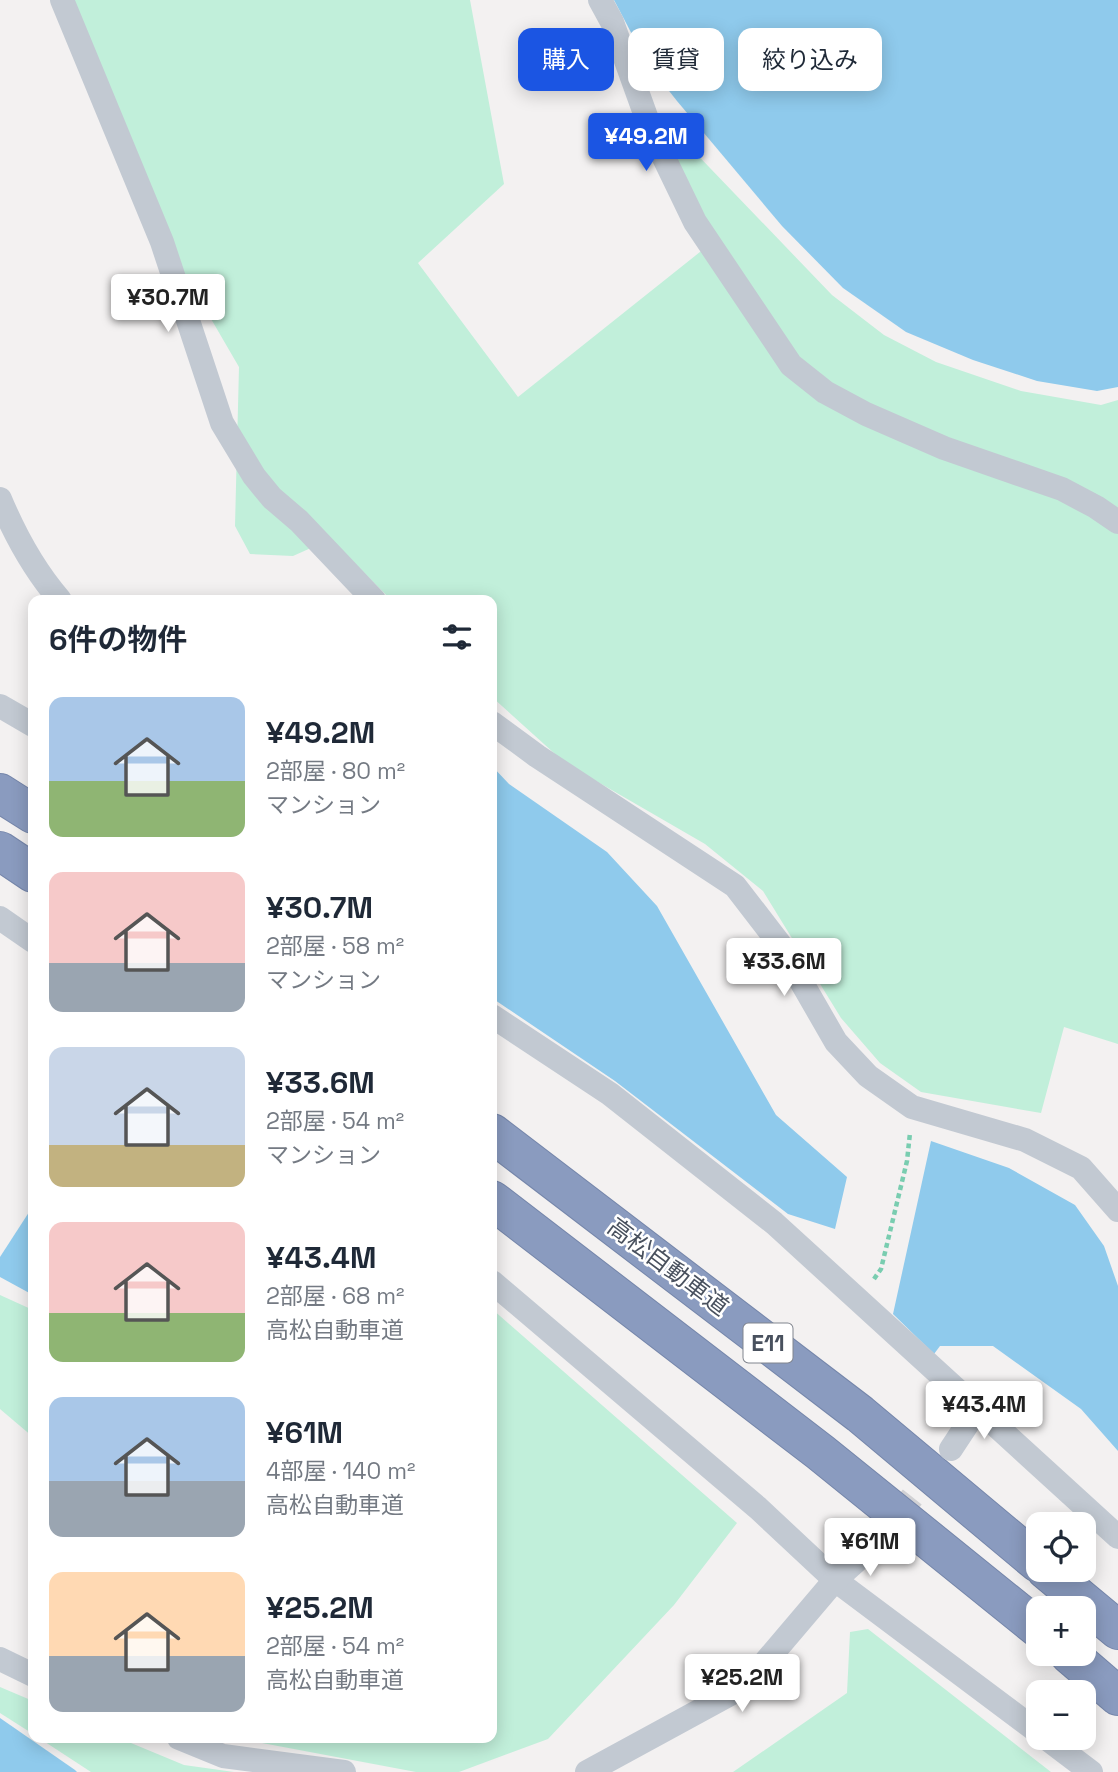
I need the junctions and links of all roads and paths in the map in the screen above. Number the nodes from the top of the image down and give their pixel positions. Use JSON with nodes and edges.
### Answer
{"nodes":[{"id":1,"x":62,"y":0,"type":"edge"},
{"id":2,"x":600,"y":0,"type":"edge"},
{"id":3,"x":0,"y":499,"type":"edge"},
{"id":4,"x":1118,"y":522,"type":"edge"},
{"id":5,"x":56,"y":595,"type":"edge"},
{"id":6,"x":369,"y":595,"type":"edge"},
{"id":7,"x":0,"y":706,"type":"edge"},
{"id":8,"x":28,"y":722,"type":"edge"},
{"id":9,"x":497,"y":727,"type":"edge"},
{"id":10,"x":0,"y":793,"type":"edge"},
{"id":11,"x":28,"y":811,"type":"edge"},
{"id":12,"x":0,"y":851,"type":"edge"},
{"id":13,"x":28,"y":870,"type":"edge"},
{"id":14,"x":0,"y":918,"type":"edge"},
{"id":15,"x":28,"y":938,"type":"edge"},
{"id":16,"x":497,"y":1019,"type":"edge"},
{"id":17,"x":912,"y":1107,"type":"junction"},
{"id":18,"x":497,"y":1137,"type":"edge"},
{"id":19,"x":497,"y":1204,"type":"edge"},
{"id":20,"x":1118,"y":1210,"type":"edge"},
{"id":21,"x":497,"y":1286,"type":"edge"},
{"id":22,"x":858,"y":1301,"type":"junction"},
{"id":23,"x":978,"y":1408,"type":"junction"},
{"id":24,"x":951,"y":1448,"type":"tunnel mouth"},
{"id":25,"x":1118,"y":1537,"type":"edge"},
{"id":26,"x":875,"y":1544,"type":"tunnel mouth"},
{"id":27,"x":1026,"y":1553,"type":"edge"},
{"id":28,"x":835,"y":1580,"type":"junction"},
{"id":29,"x":1060,"y":1582,"type":"edge"},
{"id":30,"x":1026,"y":1618,"type":"edge"},
{"id":31,"x":1118,"y":1630,"type":"edge"},
{"id":32,"x":0,"y":1659,"type":"edge"},
{"id":33,"x":1083,"y":1666,"type":"edge"},
{"id":34,"x":28,"y":1673,"type":"edge"},
{"id":35,"x":1118,"y":1696,"type":"edge"},
{"id":36,"x":1026,"y":1723,"type":"edge"},
{"id":37,"x":191,"y":1743,"type":"edge"},
{"id":38,"x":1062,"y":1750,"type":"edge"},
{"id":39,"x":344,"y":1772,"type":"edge"},
{"id":40,"x":587,"y":1772,"type":"edge"},
{"id":41,"x":1091,"y":1772,"type":"edge"}],
"edges":[{"from":1,"to":6,"type":"street"},
{"from":2,"to":4,"type":"street"},
{"from":3,"to":5,"type":"street"},
{"from":7,"to":8,"type":"street"},
{"from":9,"to":17,"type":"street"},
{"from":10,"to":11,"type":"highway"},
{"from":12,"to":13,"type":"highway"},
{"from":14,"to":15,"type":"street"},
{"from":16,"to":22,"type":"street"},
{"from":17,"to":20,"type":"street"},
{"from":17,"to":22,"type":"path"},
{"from":18,"to":27,"type":"highway","name":"高松自動車道","number":"E11"},
{"from":19,"to":30,"type":"highway","number":"E11"},
{"from":21,"to":28,"type":"street"},
{"from":22,"to":23,"type":"street"},
{"from":23,"to":24,"type":"street"},
{"from":23,"to":25,"type":"street"},
{"from":26,"to":28,"type":"street"},
{"from":28,"to":36,"type":"street"},
{"from":28,"to":40,"type":"street"},
{"from":29,"to":31,"type":"highway"},
{"from":32,"to":34,"type":"street"},
{"from":33,"to":35,"type":"highway"},
{"from":37,"to":39,"type":"street"},
{"from":38,"to":41,"type":"street"}]}
